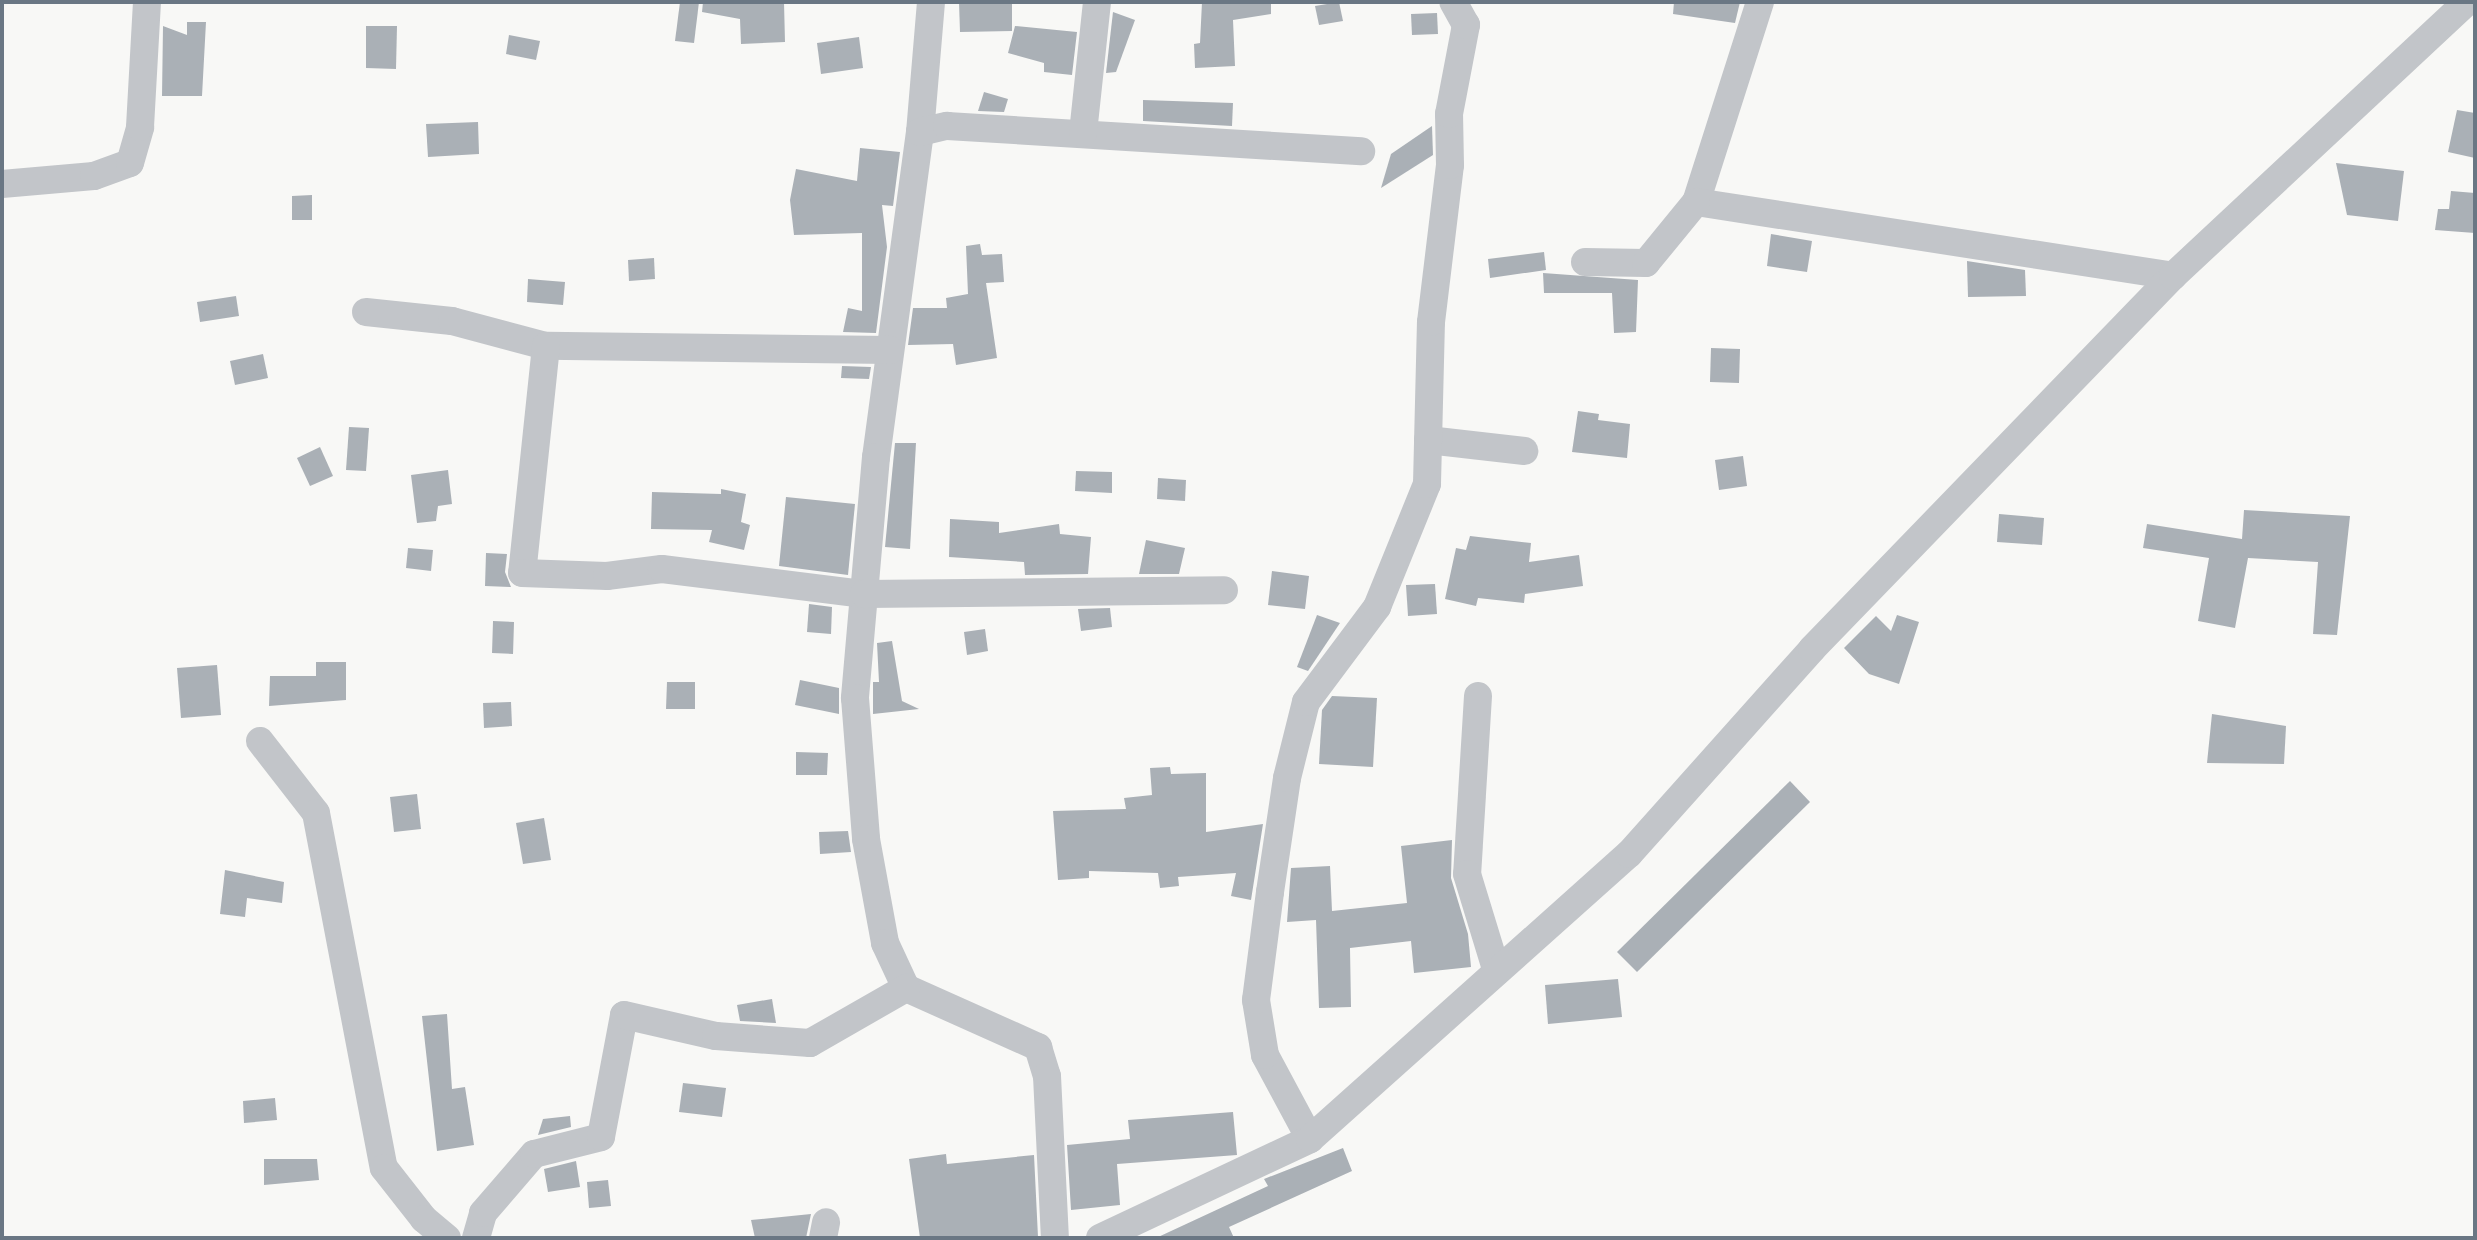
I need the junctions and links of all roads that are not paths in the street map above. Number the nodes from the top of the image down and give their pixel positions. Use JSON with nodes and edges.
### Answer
{"nodes":[{"id":1,"x":147,"y":2,"type":"edge"},
{"id":2,"x":931,"y":2,"type":"edge"},
{"id":3,"x":1097,"y":2,"type":"edge"},
{"id":4,"x":1453,"y":2,"type":"edge"},
{"id":5,"x":1760,"y":2,"type":"edge"},
{"id":6,"x":2467,"y":2,"type":"edge"},
{"id":7,"x":920,"y":132,"type":"junction"},
{"id":8,"x":1083,"y":133,"type":"junction"},
{"id":9,"x":1361,"y":151,"type":"dead end"},
{"id":10,"x":2,"y":184,"type":"edge"},
{"id":11,"x":1696,"y":202,"type":"junction"},
{"id":12,"x":1585,"y":262,"type":"dead end"},
{"id":13,"x":2173,"y":276,"type":"junction"},
{"id":14,"x":366,"y":312,"type":"dead end"},
{"id":15,"x":546,"y":346,"type":"junction"},
{"id":16,"x":890,"y":350,"type":"junction"},
{"id":17,"x":1428,"y":440,"type":"junction"},
{"id":18,"x":1524,"y":451,"type":"dead end"},
{"id":19,"x":1224,"y":590,"type":"dead end"},
{"id":20,"x":864,"y":594,"type":"junction"},
{"id":21,"x":1478,"y":696,"type":"dead end"},
{"id":22,"x":260,"y":741,"type":"dead end"},
{"id":23,"x":1497,"y":972,"type":"junction"},
{"id":24,"x":906,"y":988,"type":"junction"},
{"id":25,"x":1310,"y":1139,"type":"junction"},
{"id":26,"x":447,"y":1238,"type":"edge"},
{"id":27,"x":476,"y":1238,"type":"edge"},
{"id":28,"x":1055,"y":1238,"type":"edge"},
{"id":29,"x":1100,"y":1238,"type":"edge"}],
"edges":[{"from":1,"to":10,"type":"street"},
{"from":2,"to":7,"type":"street"},
{"from":3,"to":8,"type":"street"},
{"from":4,"to":17,"type":"street"},
{"from":5,"to":11,"type":"street"},
{"from":6,"to":13,"type":"street"},
{"from":7,"to":8,"type":"street"},
{"from":7,"to":16,"type":"street"},
{"from":8,"to":9,"type":"street"},
{"from":11,"to":12,"type":"street"},
{"from":11,"to":13,"type":"street"},
{"from":13,"to":23,"type":"street"},
{"from":14,"to":15,"type":"street"},
{"from":15,"to":16,"type":"street"},
{"from":15,"to":20,"type":"street"},
{"from":16,"to":20,"type":"street"},
{"from":17,"to":18,"type":"street"},
{"from":17,"to":25,"type":"street"},
{"from":19,"to":20,"type":"street"},
{"from":20,"to":24,"type":"street"},
{"from":21,"to":23,"type":"street"},
{"from":22,"to":26,"type":"street"},
{"from":23,"to":25,"type":"street"},
{"from":24,"to":27,"type":"street"},
{"from":24,"to":28,"type":"street"},
{"from":25,"to":29,"type":"street"}]}
